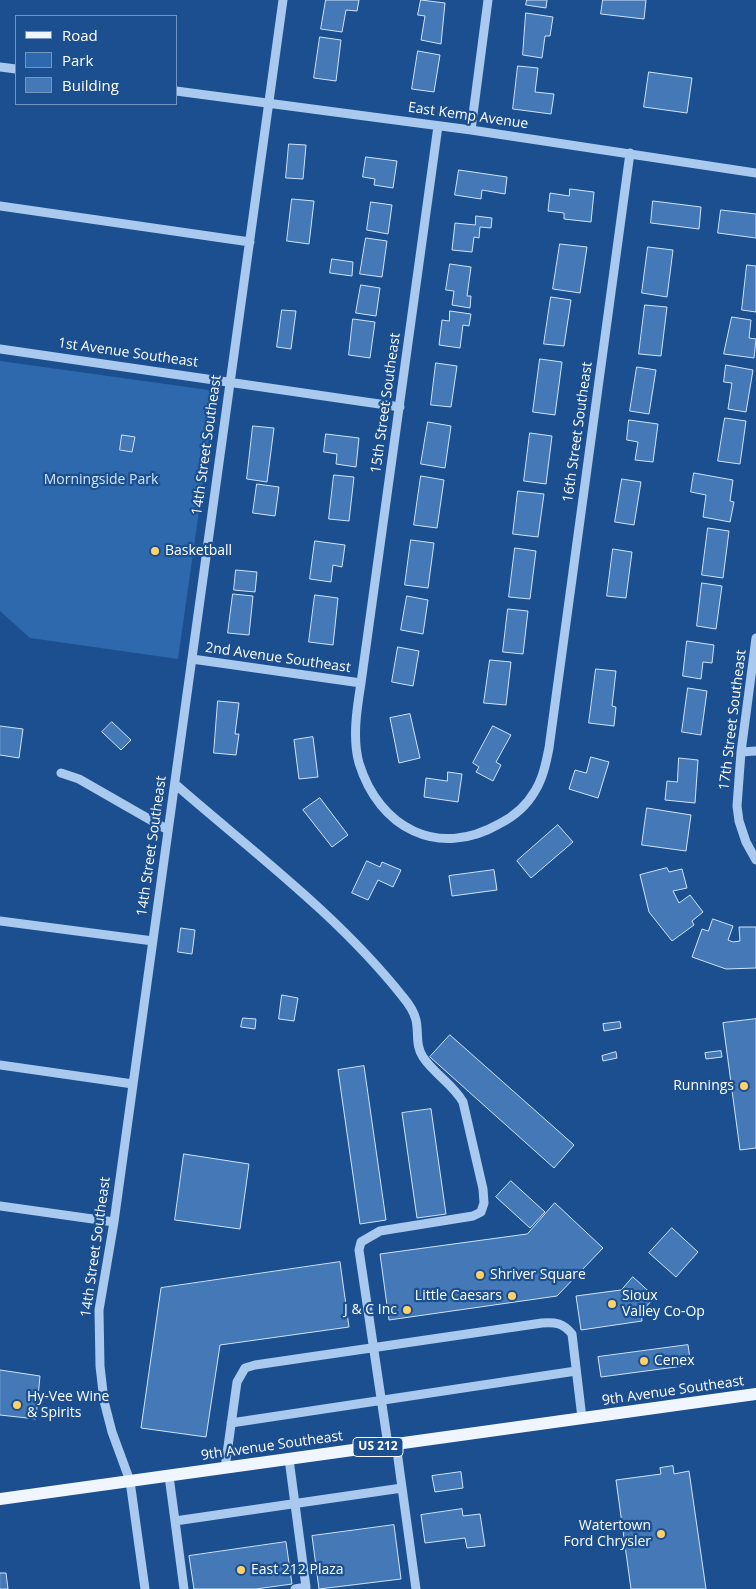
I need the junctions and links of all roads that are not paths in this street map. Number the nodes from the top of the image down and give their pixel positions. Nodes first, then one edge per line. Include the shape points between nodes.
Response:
1 (283, 0) edge
2 (488, 0) edge
3 (0, 67) edge
4 (15, 69) edge
5 (178, 91) edge
6 (268, 104) junction
7 (438, 126) junction
8 (471, 130) junction
9 (630, 153) junction
10 (756, 173) edge
11 (0, 206) edge
12 (250, 242) junction
13 (0, 349) edge
14 (230, 382) junction
15 (400, 407) junction
16 (756, 638) edge
17 (192, 659) junction
18 (361, 683) junction
19 (756, 751) edge
20 (741, 752) junction
21 (61, 773) dead end
22 (175, 784) junction
23 (168, 830) junction
24 (427, 836) joint
25 (756, 860) edge
26 (0, 921) edge
27 (153, 942) junction
28 (0, 1065) edge
29 (133, 1084) junction
30 (0, 1206) edge
31 (114, 1222) junction
32 (373, 1348) junction
33 (576, 1371) junction
34 (756, 1394) edge
35 (381, 1399) junction
36 (582, 1418) junction
37 (232, 1423) junction
38 (392, 1445) junction
39 (288, 1459) junction
40 (225, 1468) junction
41 (169, 1476) junction
42 (130, 1481) junction
43 (402, 1488) junction
44 (0, 1499) edge
45 (295, 1504) junction
46 (175, 1521) junction
47 (145, 1589) edge
48 (184, 1589) edge
49 (295, 1589) edge
50 (416, 1589) edge

1 - 6 street, 14th Street Southeast
2 - 8 street
3 - 4 street
5 - 6 street, East Kemp Avenue
6 - 7 street, East Kemp Avenue
6 - 12 street, 14th Street Southeast
7 - 8 street, East Kemp Avenue
7 - 15 street, 15th Street Southeast
8 - 9 street, East Kemp Avenue
9 - 10 street, East Kemp Avenue
9 - 24 street, 16th Street Southeast via 544,772 535,792 508,820 472,837 450,840
11 - 12 street
12 - 14 street, 14th Street Southeast
13 - 14 street, 1st Avenue Southeast
14 - 15 street, 1st Avenue Southeast
14 - 17 street, 14th Street Southeast
15 - 18 street, 15th Street Southeast
16 - 20 street, 17th Street Southeast
17 - 18 street, 2nd Avenue Southeast
17 - 22 street, 14th Street Southeast
18 - 24 street, 15th Street Southeast via 356,742 358,761 365,779 373,797 387,813 404,826
19 - 20 street
20 - 25 street, 17th Street Southeast via 739,821
21 - 23 street via 79,779
22 - 23 street, 14th Street Southeast
22 - 32 street via 339,926 365,954 413,1011 417,1044 423,1057 463,1102 483,1189 481,1212 380,1231 361,1242 360,1260
23 - 27 street, 14th Street Southeast
26 - 27 street
27 - 29 street, 14th Street Southeast
28 - 29 street
29 - 31 street, 14th Street Southeast
30 - 31 street
31 - 42 street, 14th Street Southeast via 99,1310 100,1366 112,1432
32 - 33 street via 554,1322 564,1325 572,1334
32 - 35 street
32 - 37 street via 246,1368 237,1382
33 - 35 street
33 - 36 street
34 - 36 main road, 9th Avenue Southeast / US 212
35 - 37 street
35 - 38 street
36 - 38 main road, 9th Avenue Southeast / US 212
37 - 40 street
38 - 39 main road, 9th Avenue Southeast / US 212
38 - 43 street
39 - 40 main road, 9th Avenue Southeast / US 212
39 - 45 street
40 - 41 main road, 9th Avenue Southeast / US 212
41 - 42 main road, 9th Avenue Southeast / US 212
41 - 46 street
42 - 44 main road, 9th Avenue Southeast / US 212
42 - 47 street, 14th Street Southeast
43 - 45 street
43 - 50 street
45 - 46 street
45 - 49 street via 306,1588
46 - 48 street

